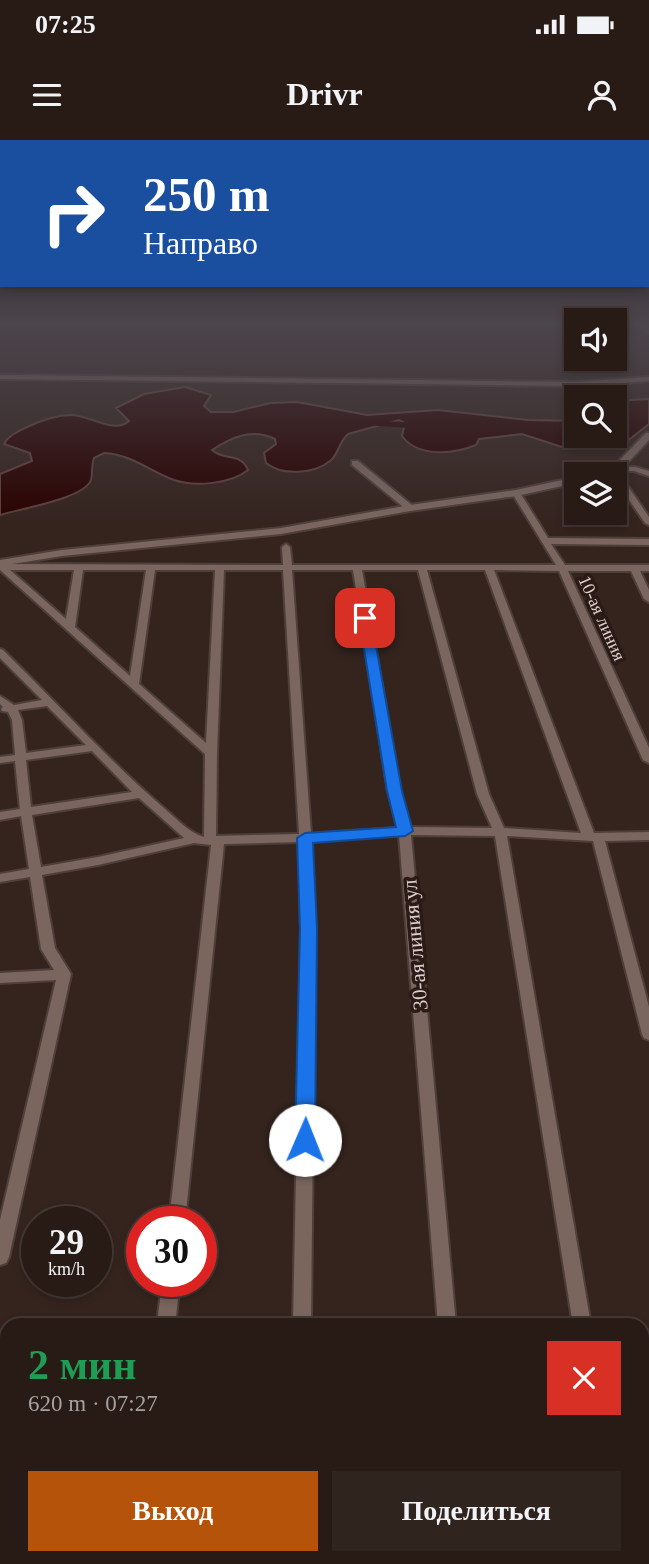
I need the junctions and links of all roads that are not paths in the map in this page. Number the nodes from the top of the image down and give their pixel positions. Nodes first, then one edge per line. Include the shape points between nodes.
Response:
1 (649, 435) edge
2 (623, 462) edge
3 (355, 463) dead end
4 (627, 469) edge
5 (649, 474) edge
6 (564, 483) edge
7 (627, 491) edge
8 (516, 493) junction
9 (410, 508) junction
10 (649, 523) edge
11 (545, 541) junction
12 (649, 542) edge
13 (286, 547) dead end
14 (0, 565) edge
15 (79, 567) junction
16 (151, 567) junction
17 (220, 568) junction
18 (287, 568) junction
19 (357, 568) junction
20 (489, 568) junction
21 (562, 568) junction
22 (634, 568) junction
23 (649, 568) edge
24 (422, 569) junction
25 (649, 599) edge
26 (70, 627) junction
27 (0, 652) edge
28 (134, 684) junction
29 (0, 699) edge
30 (50, 702) junction
31 (6, 709) edge
32 (94, 747) junction
33 (211, 753) junction
34 (19, 757) junction
35 (0, 760) edge
36 (649, 760) edge
37 (141, 794) junction
38 (26, 813) junction
39 (0, 816) edge
40 (405, 831) junction
41 (500, 832) junction
42 (594, 836) junction
43 (649, 836) edge
44 (305, 838) junction
45 (195, 839) junction
46 (214, 839) junction
47 (38, 872) junction
48 (0, 878) edge
49 (64, 974) junction
50 (0, 978) edge
51 (649, 1034) edge
52 (179, 1206) edge
53 (0, 1257) edge
54 (169, 1297) edge
55 (167, 1318) edge
56 (302, 1318) edge
57 (446, 1318) edge
58 (581, 1318) edge

1 - 2 street
3 - 9 street
4 - 5 street
6 - 8 street
7 - 10 street
8 - 9 street
8 - 11 street, 10-ая линия
9 - 14 street via 281,531 62,553
11 - 12 street
11 - 21 street, 10-ая линия
13 - 18 street
14 - 15 street
14 - 26 street
15 - 16 street
15 - 26 street
16 - 17 street
16 - 28 street
17 - 18 street
17 - 33 street
18 - 19 street
18 - 44 street
19 - 24 street
19 - 40 street, 30-ая линия ул via 394,791
20 - 21 street
20 - 24 street
20 - 42 street
21 - 22 street
21 - 36 street, 10-ая линия
22 - 23 street
22 - 25 street
24 - 41 street via 483,794
26 - 28 street
27 - 30 street
28 - 33 street
29 - 31 street
30 - 31 street
30 - 32 street
31 - 34 street via 17,720
32 - 34 street
32 - 37 street
33 - 46 street
34 - 35 street
34 - 38 street
37 - 38 street
37 - 45 street
38 - 39 street
38 - 47 street
40 - 41 street
40 - 44 street
40 - 57 street, 30-ая линия ул
41 - 42 street
41 - 58 street
42 - 43 street
42 - 51 street
44 - 46 street
44 - 56 street via 308,929
45 - 46 street
45 - 47 street
46 - 52 street
47 - 48 street
47 - 49 street via 48,949
49 - 50 street
49 - 53 street
54 - 55 street

